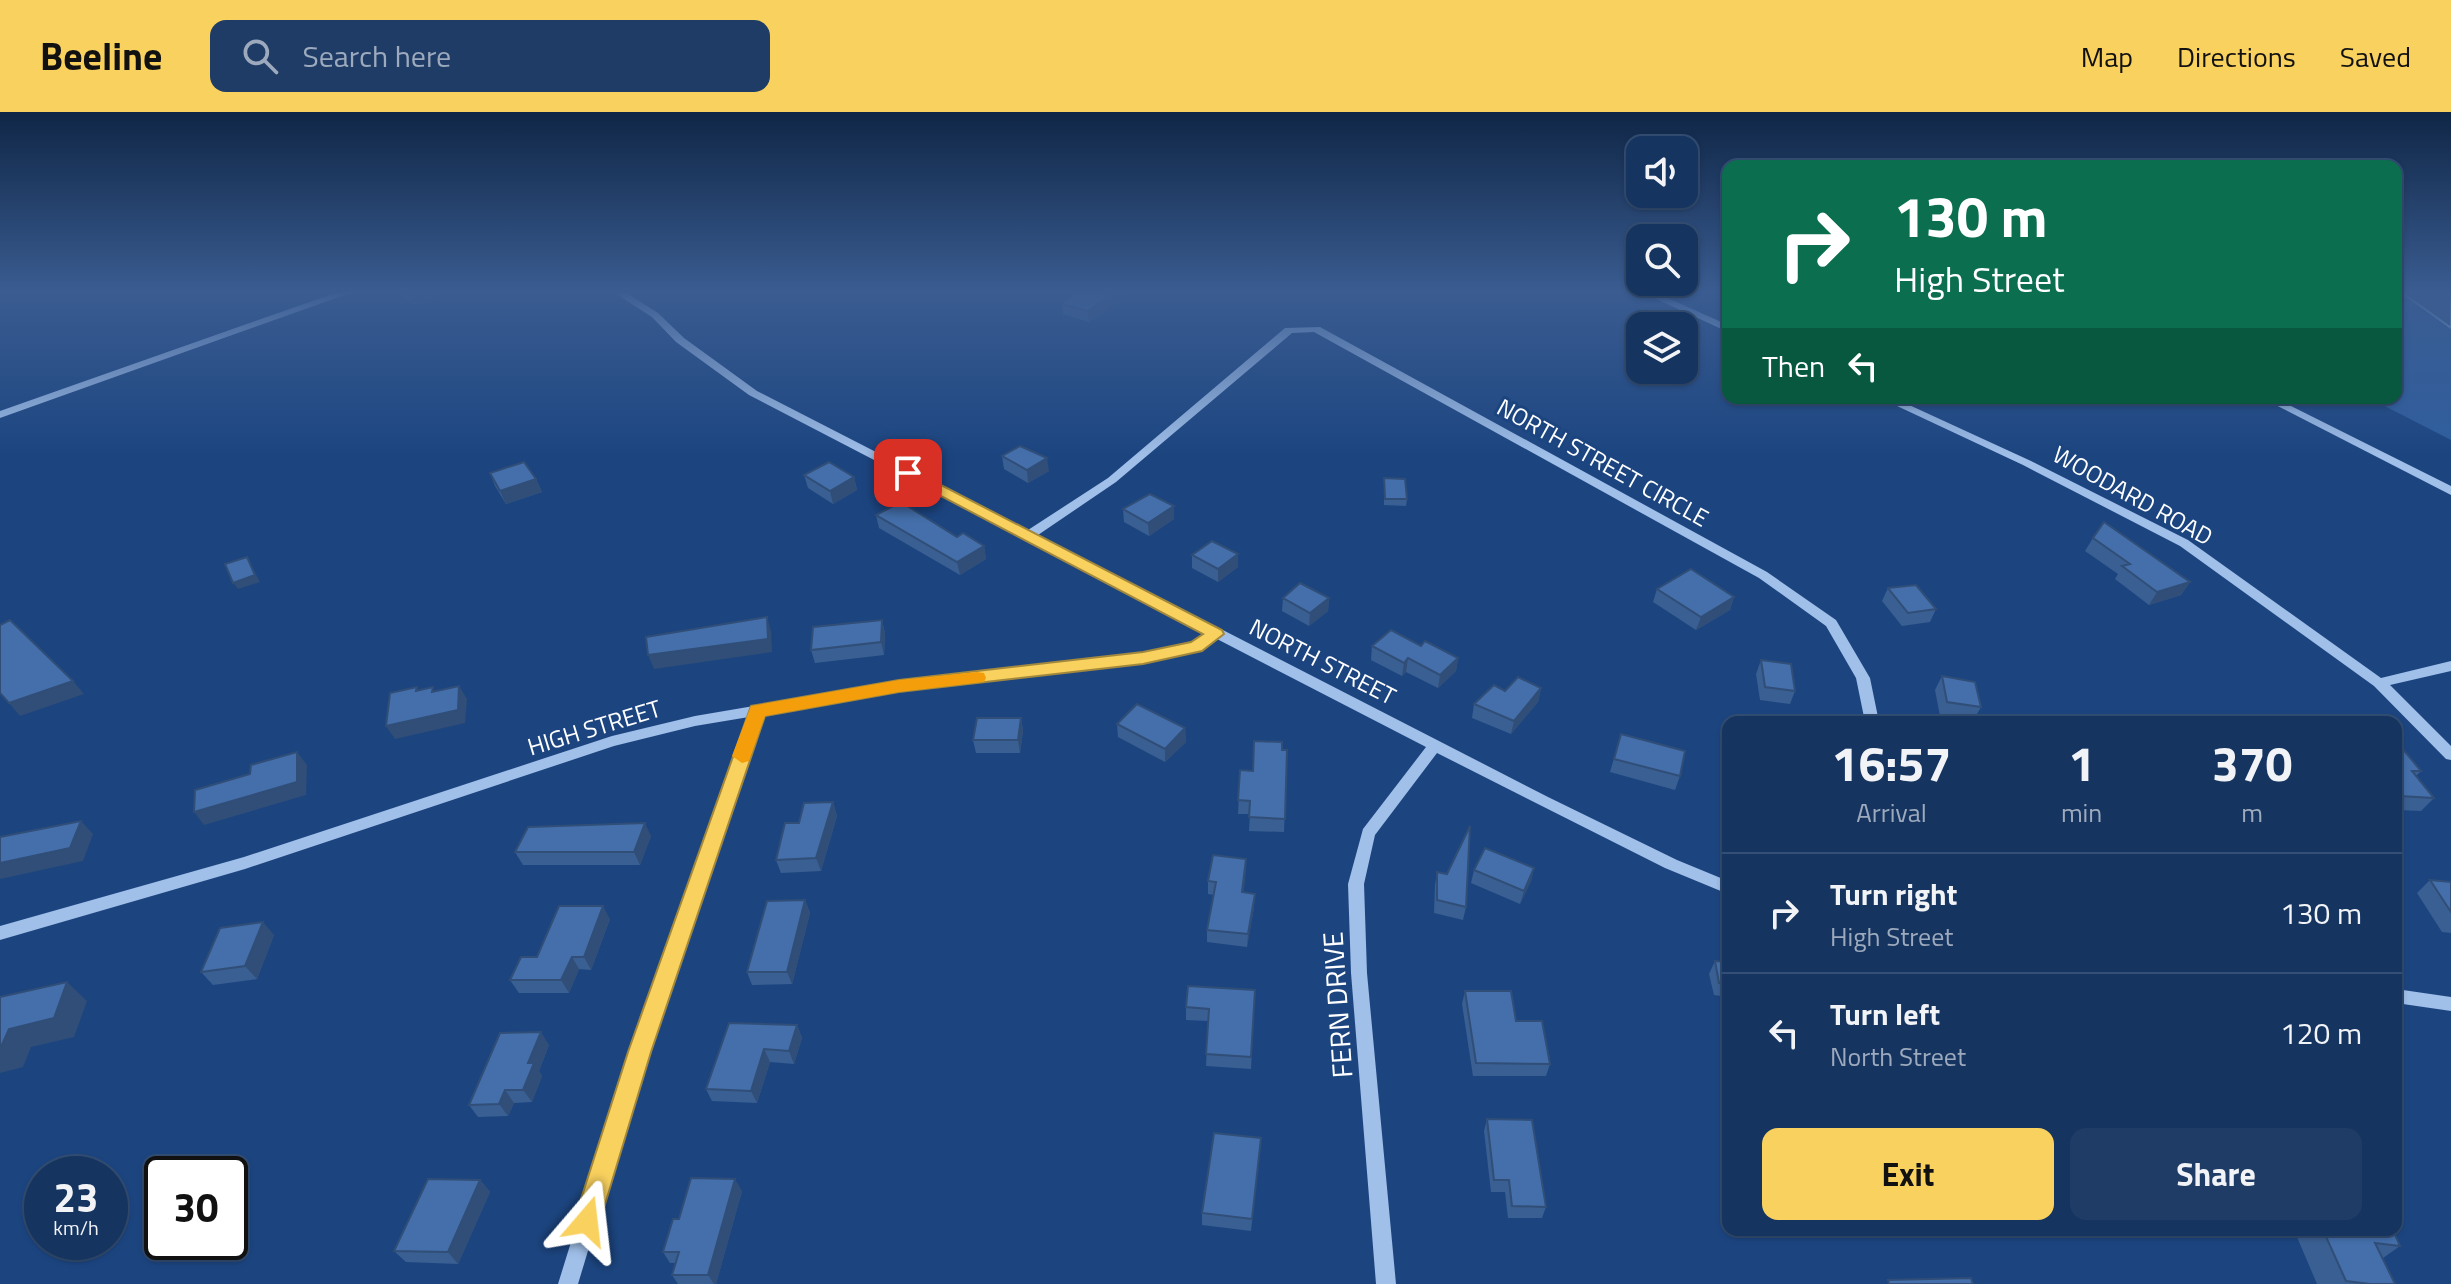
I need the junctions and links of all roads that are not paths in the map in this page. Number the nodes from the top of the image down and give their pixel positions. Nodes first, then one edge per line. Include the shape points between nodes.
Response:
1 (194, 347) edge
2 (689, 347) edge
3 (1269, 347) edge
4 (1348, 347) edge
5 (1898, 404) edge
6 (2279, 404) edge
7 (0, 415) edge
8 (2451, 491) edge
9 (1029, 535) junction
10 (1215, 634) junction
11 (2451, 666) edge
12 (2379, 683) junction
13 (758, 710) junction
14 (1871, 716) edge
15 (1435, 745) junction
16 (2451, 755) edge
17 (1722, 885) edge
18 (0, 933) edge
19 (2402, 997) edge
20 (2451, 1004) edge
21 (568, 1284) edge
22 (1386, 1284) edge

1 - 7 street
2 - 9 street, NORTH STREET via 753,393
3 - 9 street, NORTH STREET CIRCLE via 1112,480
4 - 14 street, NORTH STREET CIRCLE via 1763,575 1831,623 1863,678
5 - 12 street, WOODARD ROAD via 2184,543
6 - 8 street
9 - 10 street, NORTH STREET
10 - 13 street, HIGH STREET via 1196,647 1143,658 899,686
10 - 15 street, NORTH STREET
11 - 12 street
12 - 16 street, WOODARD ROAD
13 - 18 street, HIGH STREET via 612,741 273,854
13 - 21 street via 639,1052
15 - 17 street, NORTH STREET
15 - 22 street, FERN DRIVE via 1368,833 1356,884
19 - 20 street

